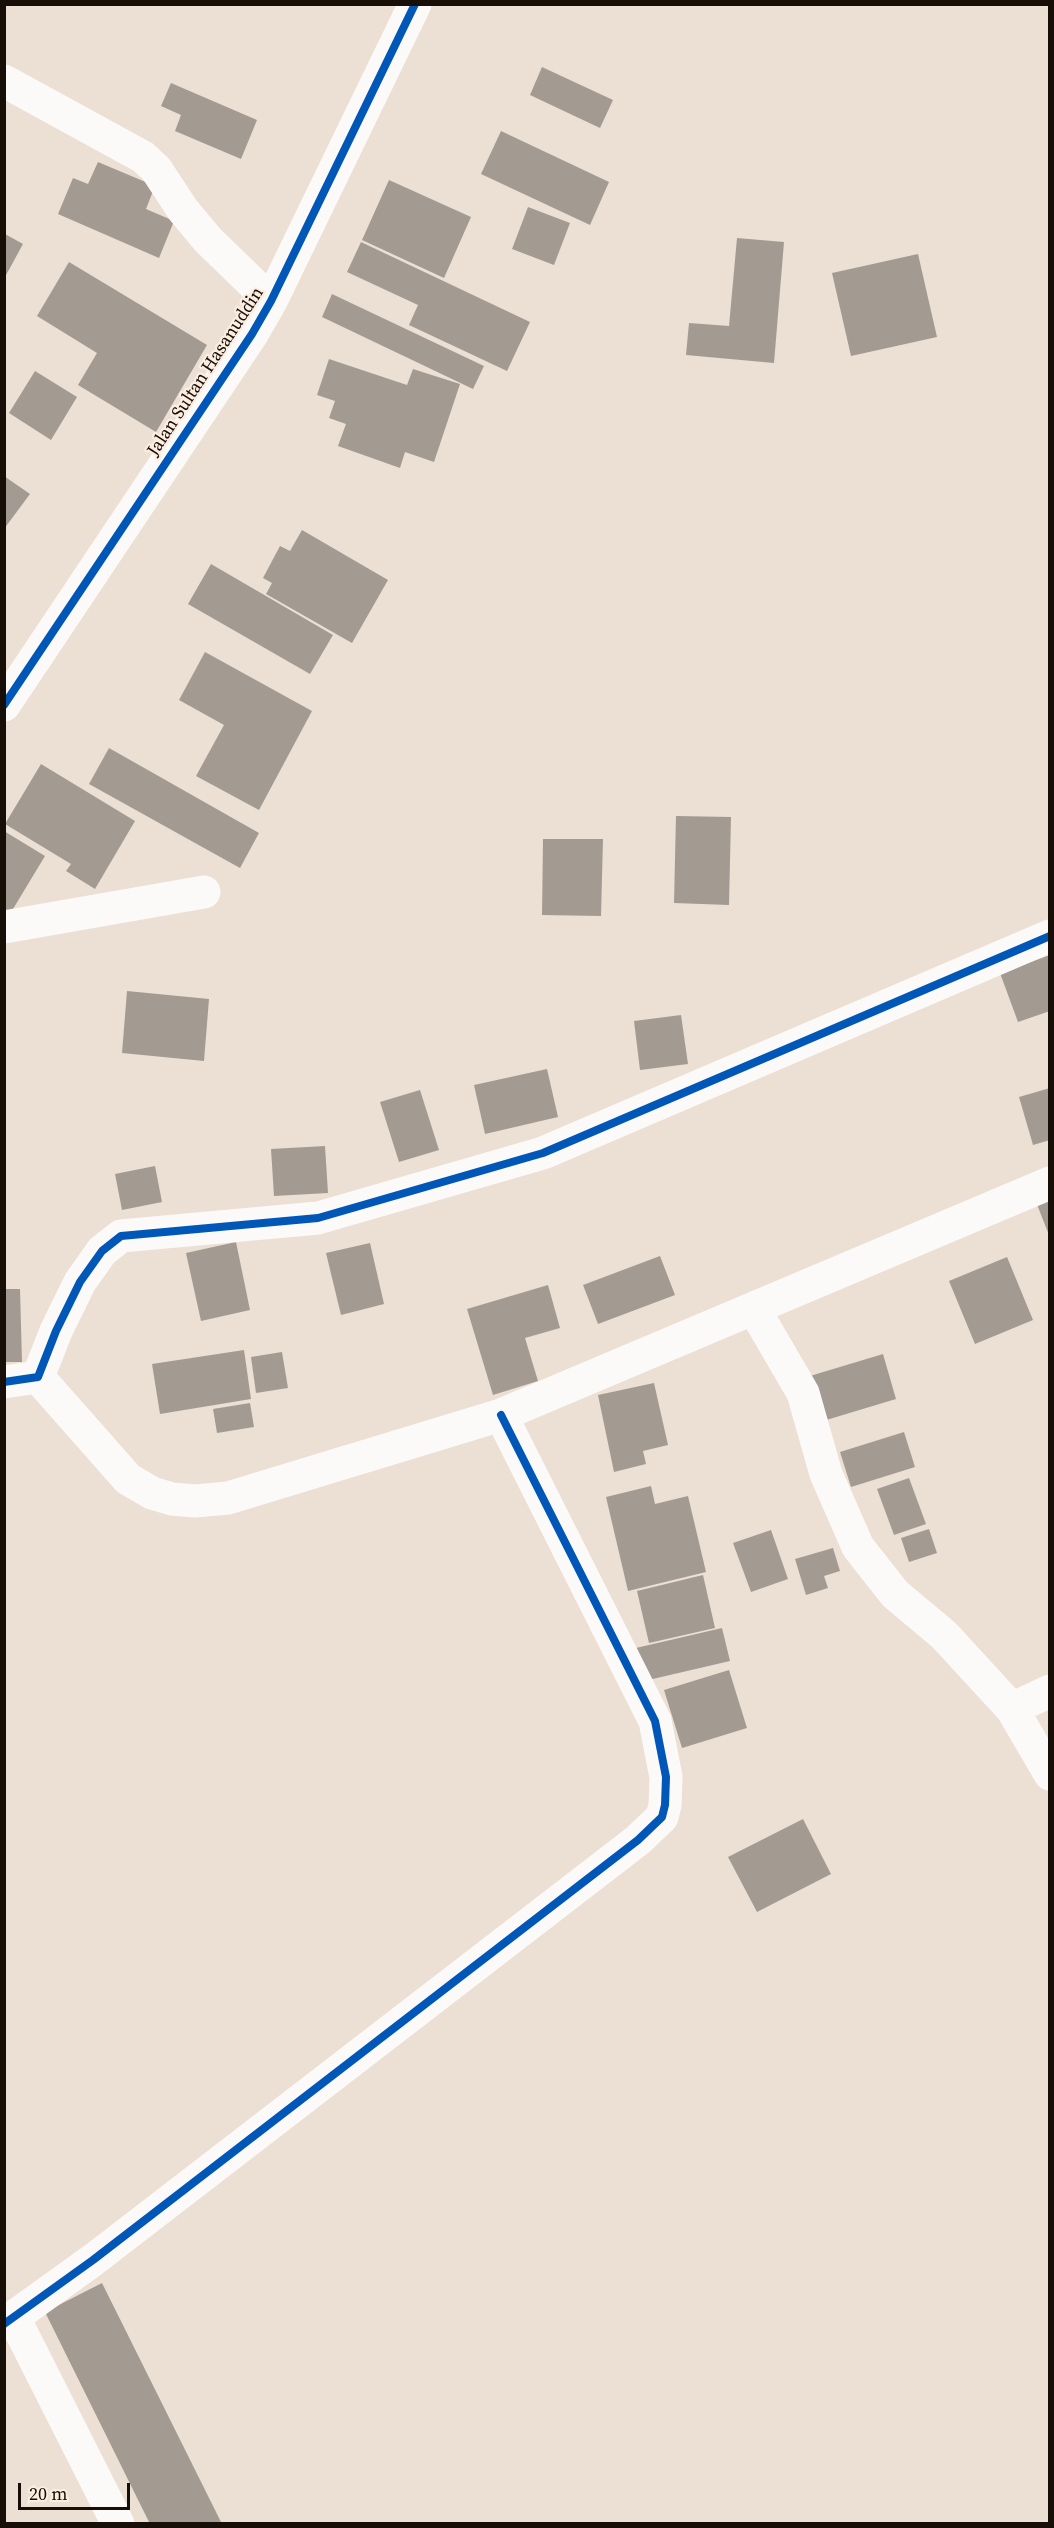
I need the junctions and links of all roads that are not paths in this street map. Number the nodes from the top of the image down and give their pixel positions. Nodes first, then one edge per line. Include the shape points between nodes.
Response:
1 (416, 4) edge
2 (4, 81) edge
3 (271, 301) junction
4 (4, 705) edge
5 (204, 892) dead end
6 (4, 927) edge
7 (1050, 936) edge
8 (1050, 1183) edge
9 (754, 1309) junction
10 (38, 1377) junction
11 (4, 1382) edge
12 (501, 1415) junction
13 (1050, 1692) edge
14 (1012, 1709) junction
15 (1050, 1774) edge
16 (9, 2321) edge
17 (118, 2523) edge

1 - 3 street, Jalan Sultan Hasanuddin
2 - 3 street via 143,157 208,240
3 - 4 street, Jalan Sultan Hasanuddin
5 - 6 street
7 - 10 street via 543,1153 318,1218 121,1236 102,1251 80,1282
8 - 9 street
9 - 12 street
9 - 14 street via 803,1393 826,1473 858,1547 895,1594 944,1635
10 - 11 street
10 - 12 street via 128,1479 152,1493 195,1501 228,1498
12 - 16 street via 655,1721 666,1776 662,1817 638,1840
13 - 14 street
14 - 15 street
16 - 17 street

